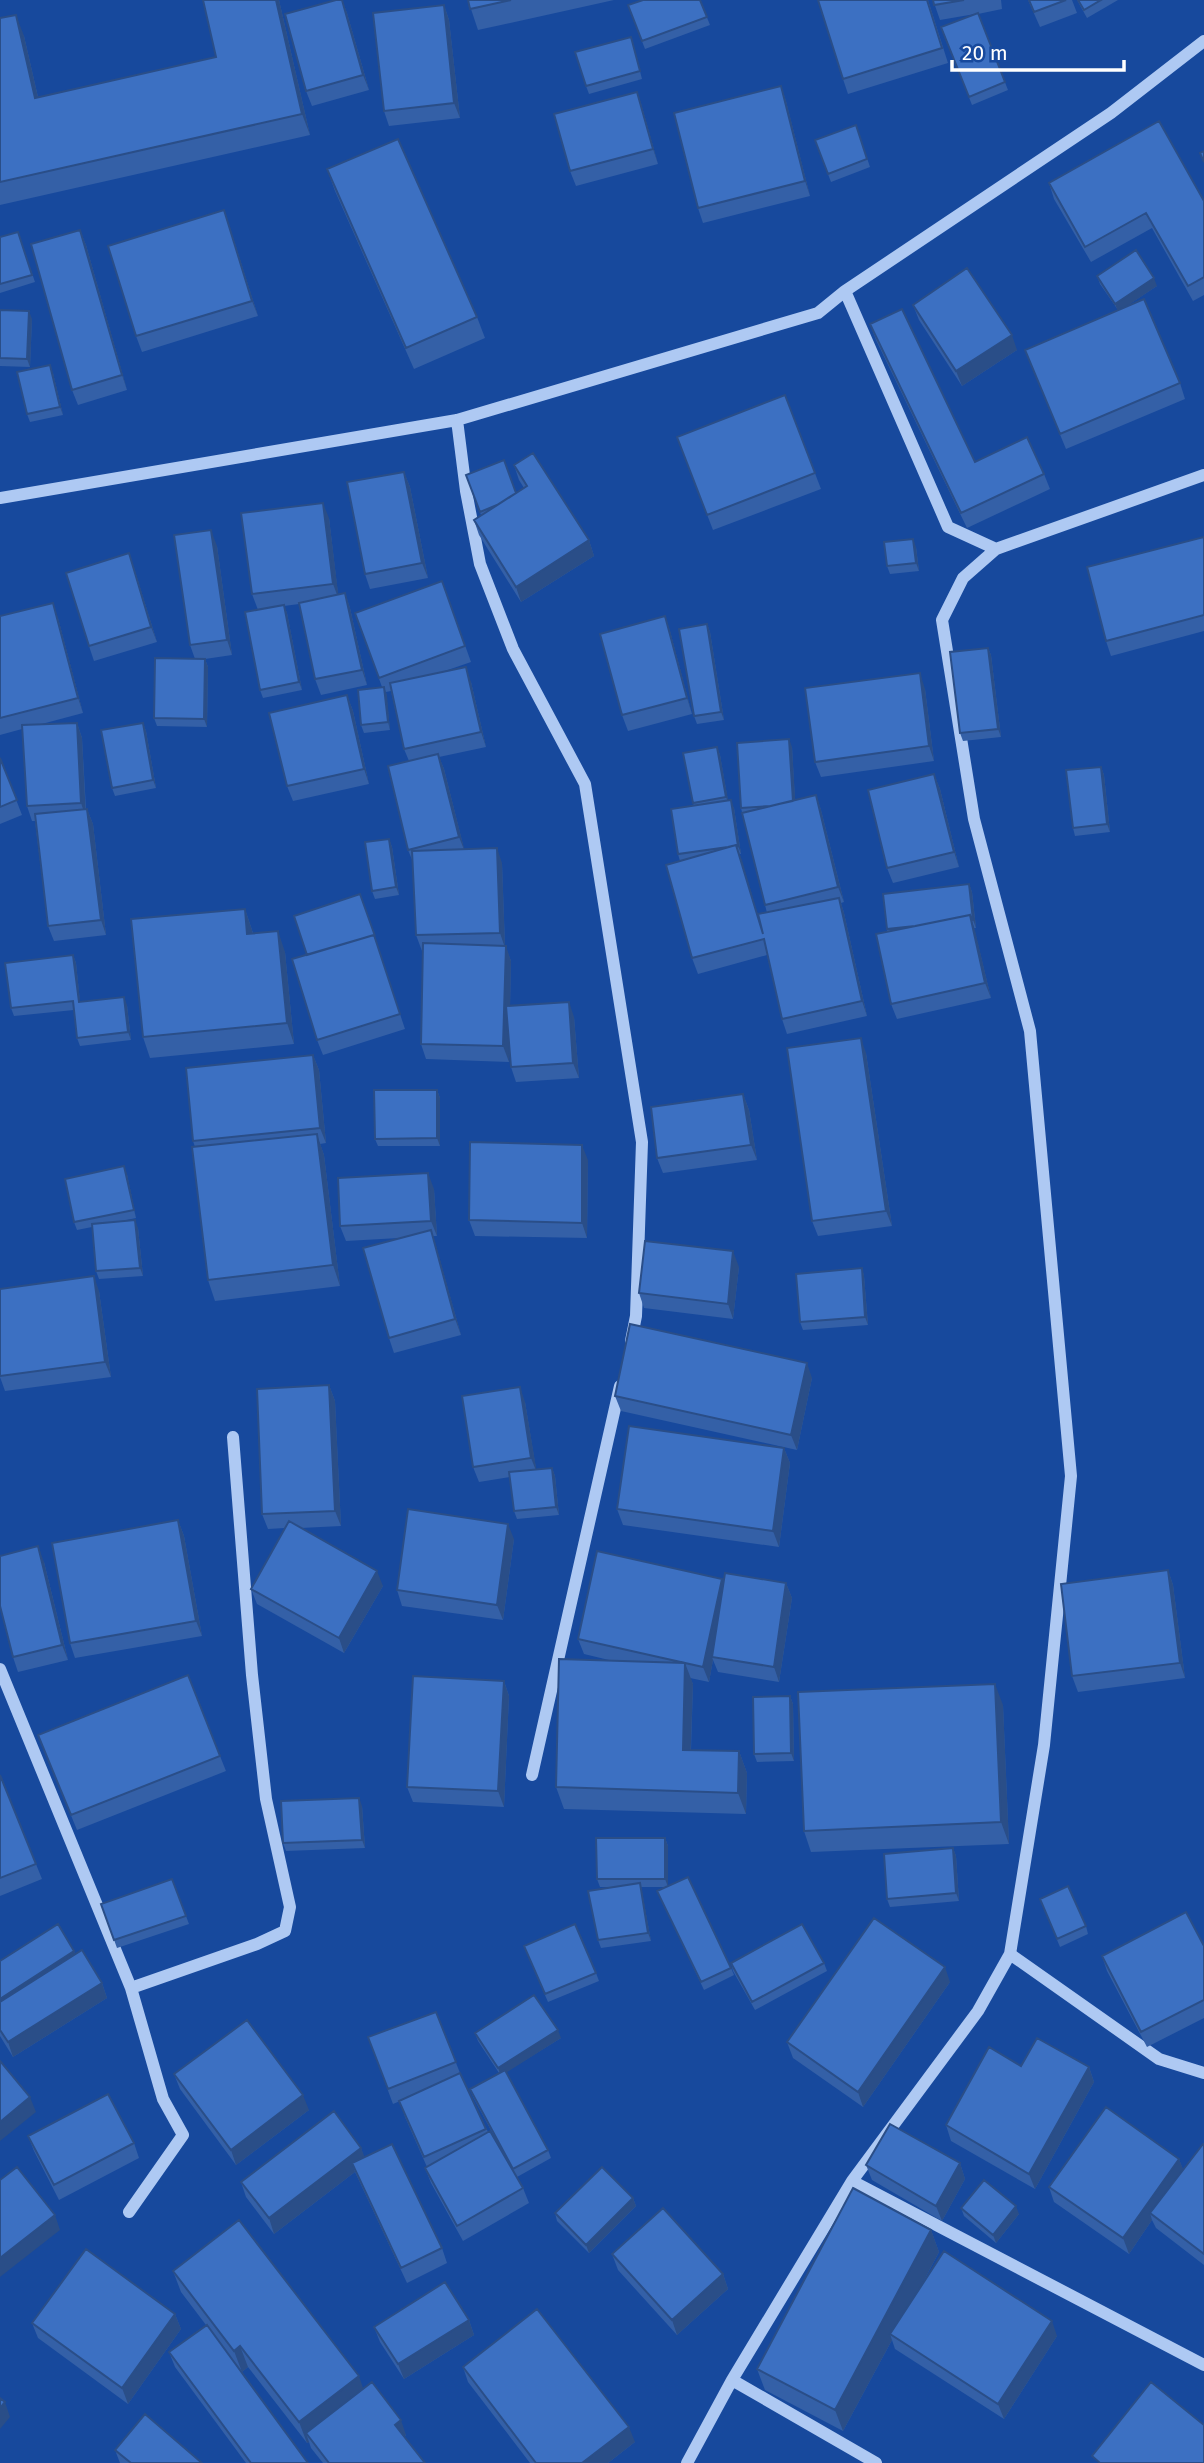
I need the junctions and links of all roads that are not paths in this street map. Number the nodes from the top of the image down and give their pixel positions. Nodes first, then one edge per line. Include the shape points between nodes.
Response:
1 (1204, 41) edge
2 (845, 291) junction
3 (457, 420) junction
4 (1204, 475) edge
5 (0, 498) edge
6 (996, 549) junction
7 (627, 1357) edge
8 (624, 1370) edge
9 (233, 1437) dead end
10 (0, 1669) edge
11 (532, 1776) dead end
12 (1010, 1954) junction
13 (131, 1989) junction
14 (1204, 2073) edge
15 (852, 2181) junction
16 (130, 2212) dead end
17 (1204, 2365) edge
18 (732, 2380) junction
19 (687, 2463) edge
20 (876, 2463) edge

1 - 2 street via 1111,113
2 - 3 street via 818,313
2 - 6 street via 948,527
3 - 5 street
3 - 7 street via 480,564 513,649 585,784 642,1142 636,1316
4 - 6 street
6 - 12 street via 963,578 942,620 974,819 1030,1031 1071,1476 1044,1745
8 - 11 street
9 - 13 street via 266,1799 290,1906 285,1931
10 - 13 street
12 - 14 street via 1159,2059
12 - 15 street via 978,2011
13 - 16 street via 163,2099 183,2135
15 - 17 street
15 - 18 street
18 - 19 street
18 - 20 street

